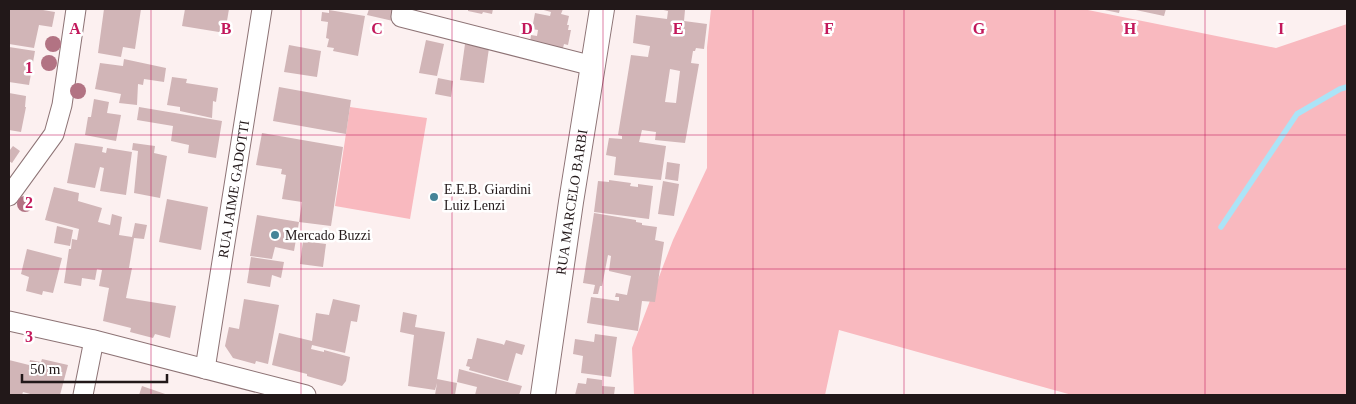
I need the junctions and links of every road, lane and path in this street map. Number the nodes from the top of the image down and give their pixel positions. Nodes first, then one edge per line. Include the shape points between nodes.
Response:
1 (76, 9) edge
2 (262, 9) edge
3 (402, 9) edge
4 (602, 9) edge
5 (593, 66) junction
6 (9, 196) edge
7 (9, 321) edge
8 (94, 340) junction
9 (205, 369) junction
10 (83, 395) edge
11 (306, 395) edge
12 (543, 395) edge

1 - 6 street via 62,106 54,134
2 - 9 street, RUA JAIME GADOTTI
3 - 5 street via 401,17
4 - 5 street, RUA MARCELO BARBI
5 - 12 street, RUA MARCELO BARBI
7 - 8 street
8 - 9 street
8 - 10 street
9 - 11 street

